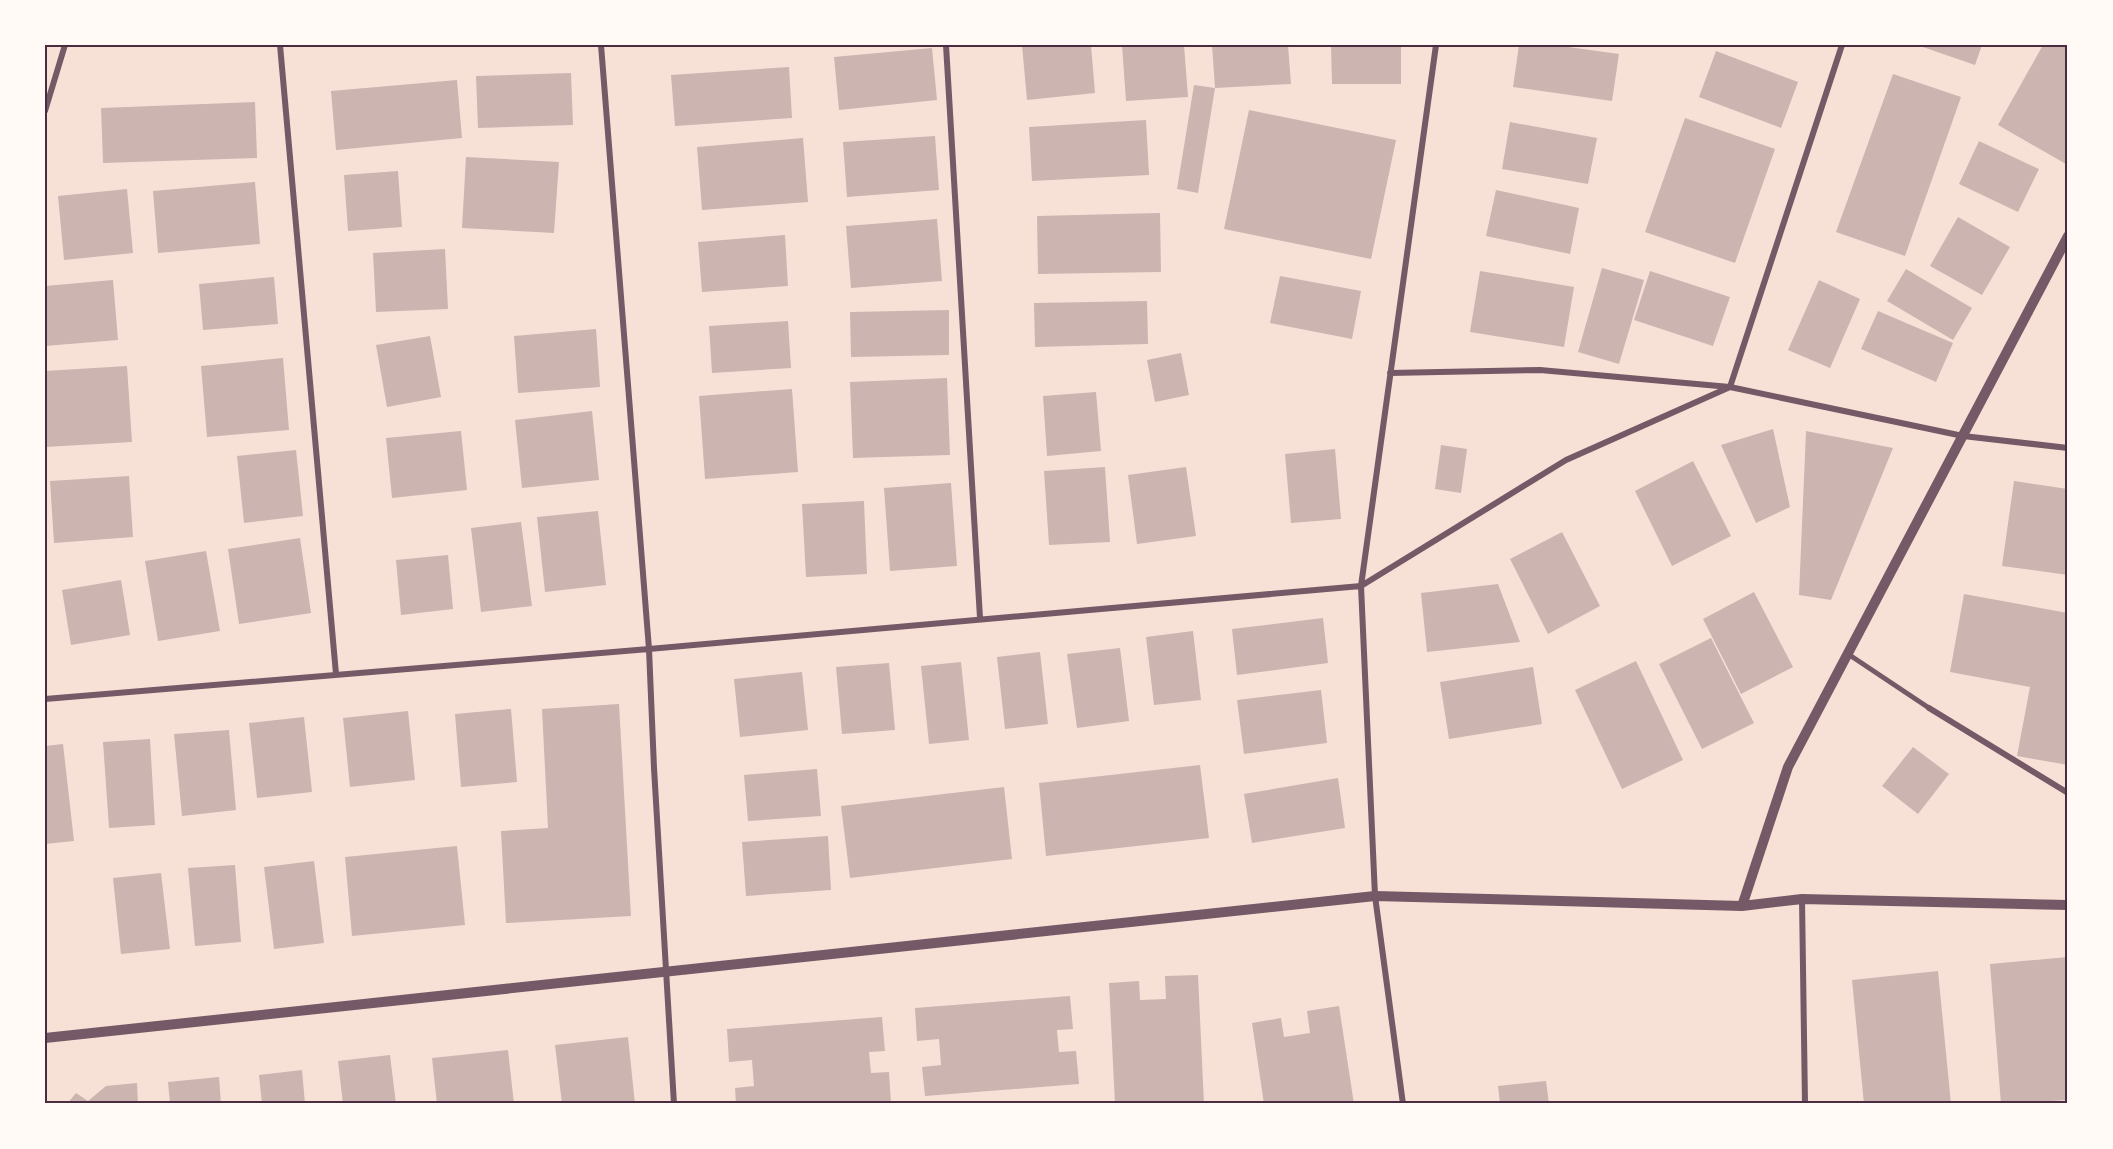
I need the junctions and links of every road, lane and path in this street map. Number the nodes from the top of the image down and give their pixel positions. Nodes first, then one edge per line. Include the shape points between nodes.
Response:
1 (65, 45) edge
2 (280, 45) edge
3 (601, 45) edge
4 (946, 45) edge
5 (1436, 45) edge
6 (1842, 45) edge
7 (45, 111) edge
8 (2068, 236) edge
9 (1390, 373) junction
10 (1730, 387) junction
11 (1963, 436) junction
12 (2068, 448) edge
13 (1361, 586) junction
14 (980, 618) junction
15 (649, 649) junction
16 (1848, 654) junction
17 (336, 674) junction
18 (45, 699) edge
19 (1929, 708) joint
20 (2068, 793) edge
21 (1375, 896) junction
22 (1802, 899) junction
23 (2068, 905) edge
24 (1742, 906) junction
25 (666, 971) junction
26 (45, 1038) edge
27 (674, 1104) edge
28 (1403, 1104) edge
29 (1805, 1104) edge

1 - 7 street
2 - 17 street
3 - 15 street
4 - 14 street
5 - 9 street
6 - 10 street
8 - 11 street
9 - 10 street via 1539,369
9 - 13 street
10 - 11 street
10 - 13 street via 1566,460
11 - 12 street
11 - 16 street
13 - 14 street
13 - 21 street
14 - 15 street
15 - 17 street
15 - 25 street
16 - 19 street
16 - 24 street via 1788,767
17 - 18 street
19 - 20 street
21 - 24 street
21 - 25 street
21 - 28 street
22 - 23 street
22 - 24 street
22 - 29 street
25 - 26 street
25 - 27 street

